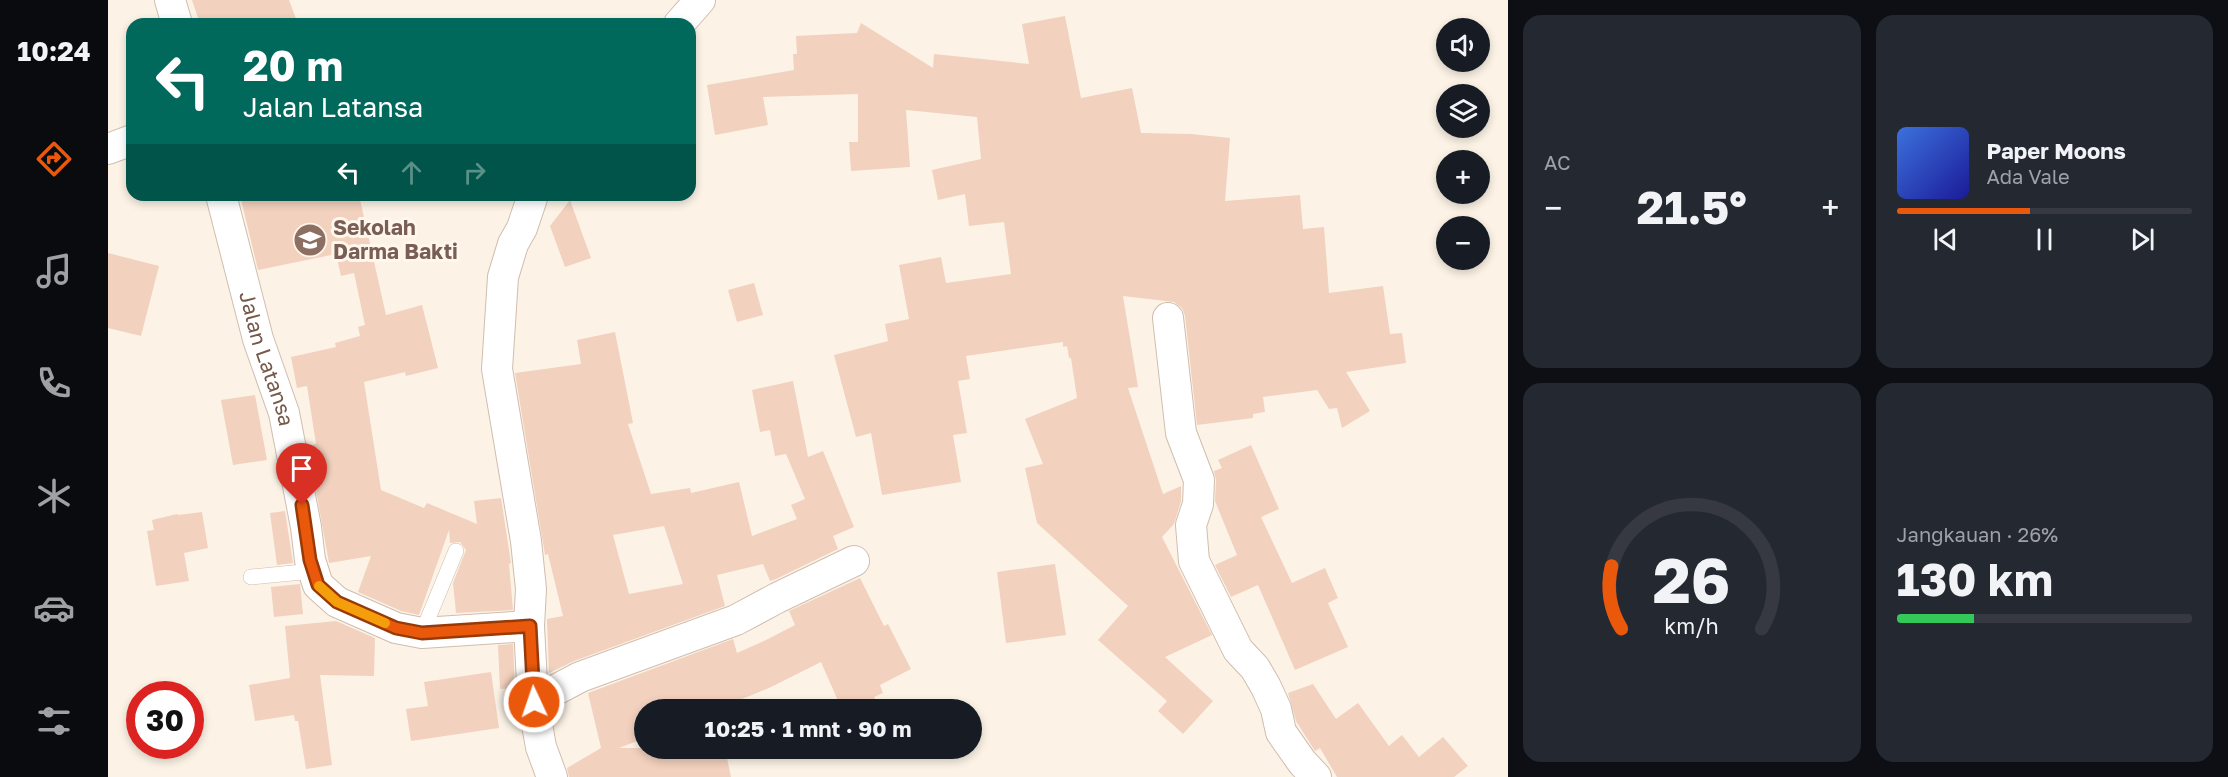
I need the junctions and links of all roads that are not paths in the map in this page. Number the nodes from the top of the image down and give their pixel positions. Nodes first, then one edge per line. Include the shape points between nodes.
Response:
1 (170, 0) edge
2 (700, 0) edge
3 (175, 18) edge
4 (684, 18) edge
5 (126, 142) edge
6 (108, 149) edge
7 (223, 201) edge
8 (531, 201) edge
9 (1168, 318) dead end
10 (456, 551) dead end
11 (854, 561) dead end
12 (313, 571) junction
13 (251, 577) dead end
14 (530, 626) junction
15 (422, 633) junction
16 (534, 702) junction
17 (552, 777) edge
18 (1316, 777) edge

1 - 3 street
2 - 4 street
5 - 6 street
7 - 12 street, Jalan Latansa via 258,339 284,413
8 - 14 street via 503,277 497,369 526,541
9 - 18 street via 1181,433 1199,480 1198,504 1191,525 1194,561 1238,650 1266,687 1281,732
10 - 15 lane
11 - 16 street via 736,620 580,677
12 - 13 lane
12 - 15 street, Jalan Latansa via 318,585 337,602 396,628
14 - 15 street, Jalan Latansa
14 - 16 street
16 - 17 street via 541,747

